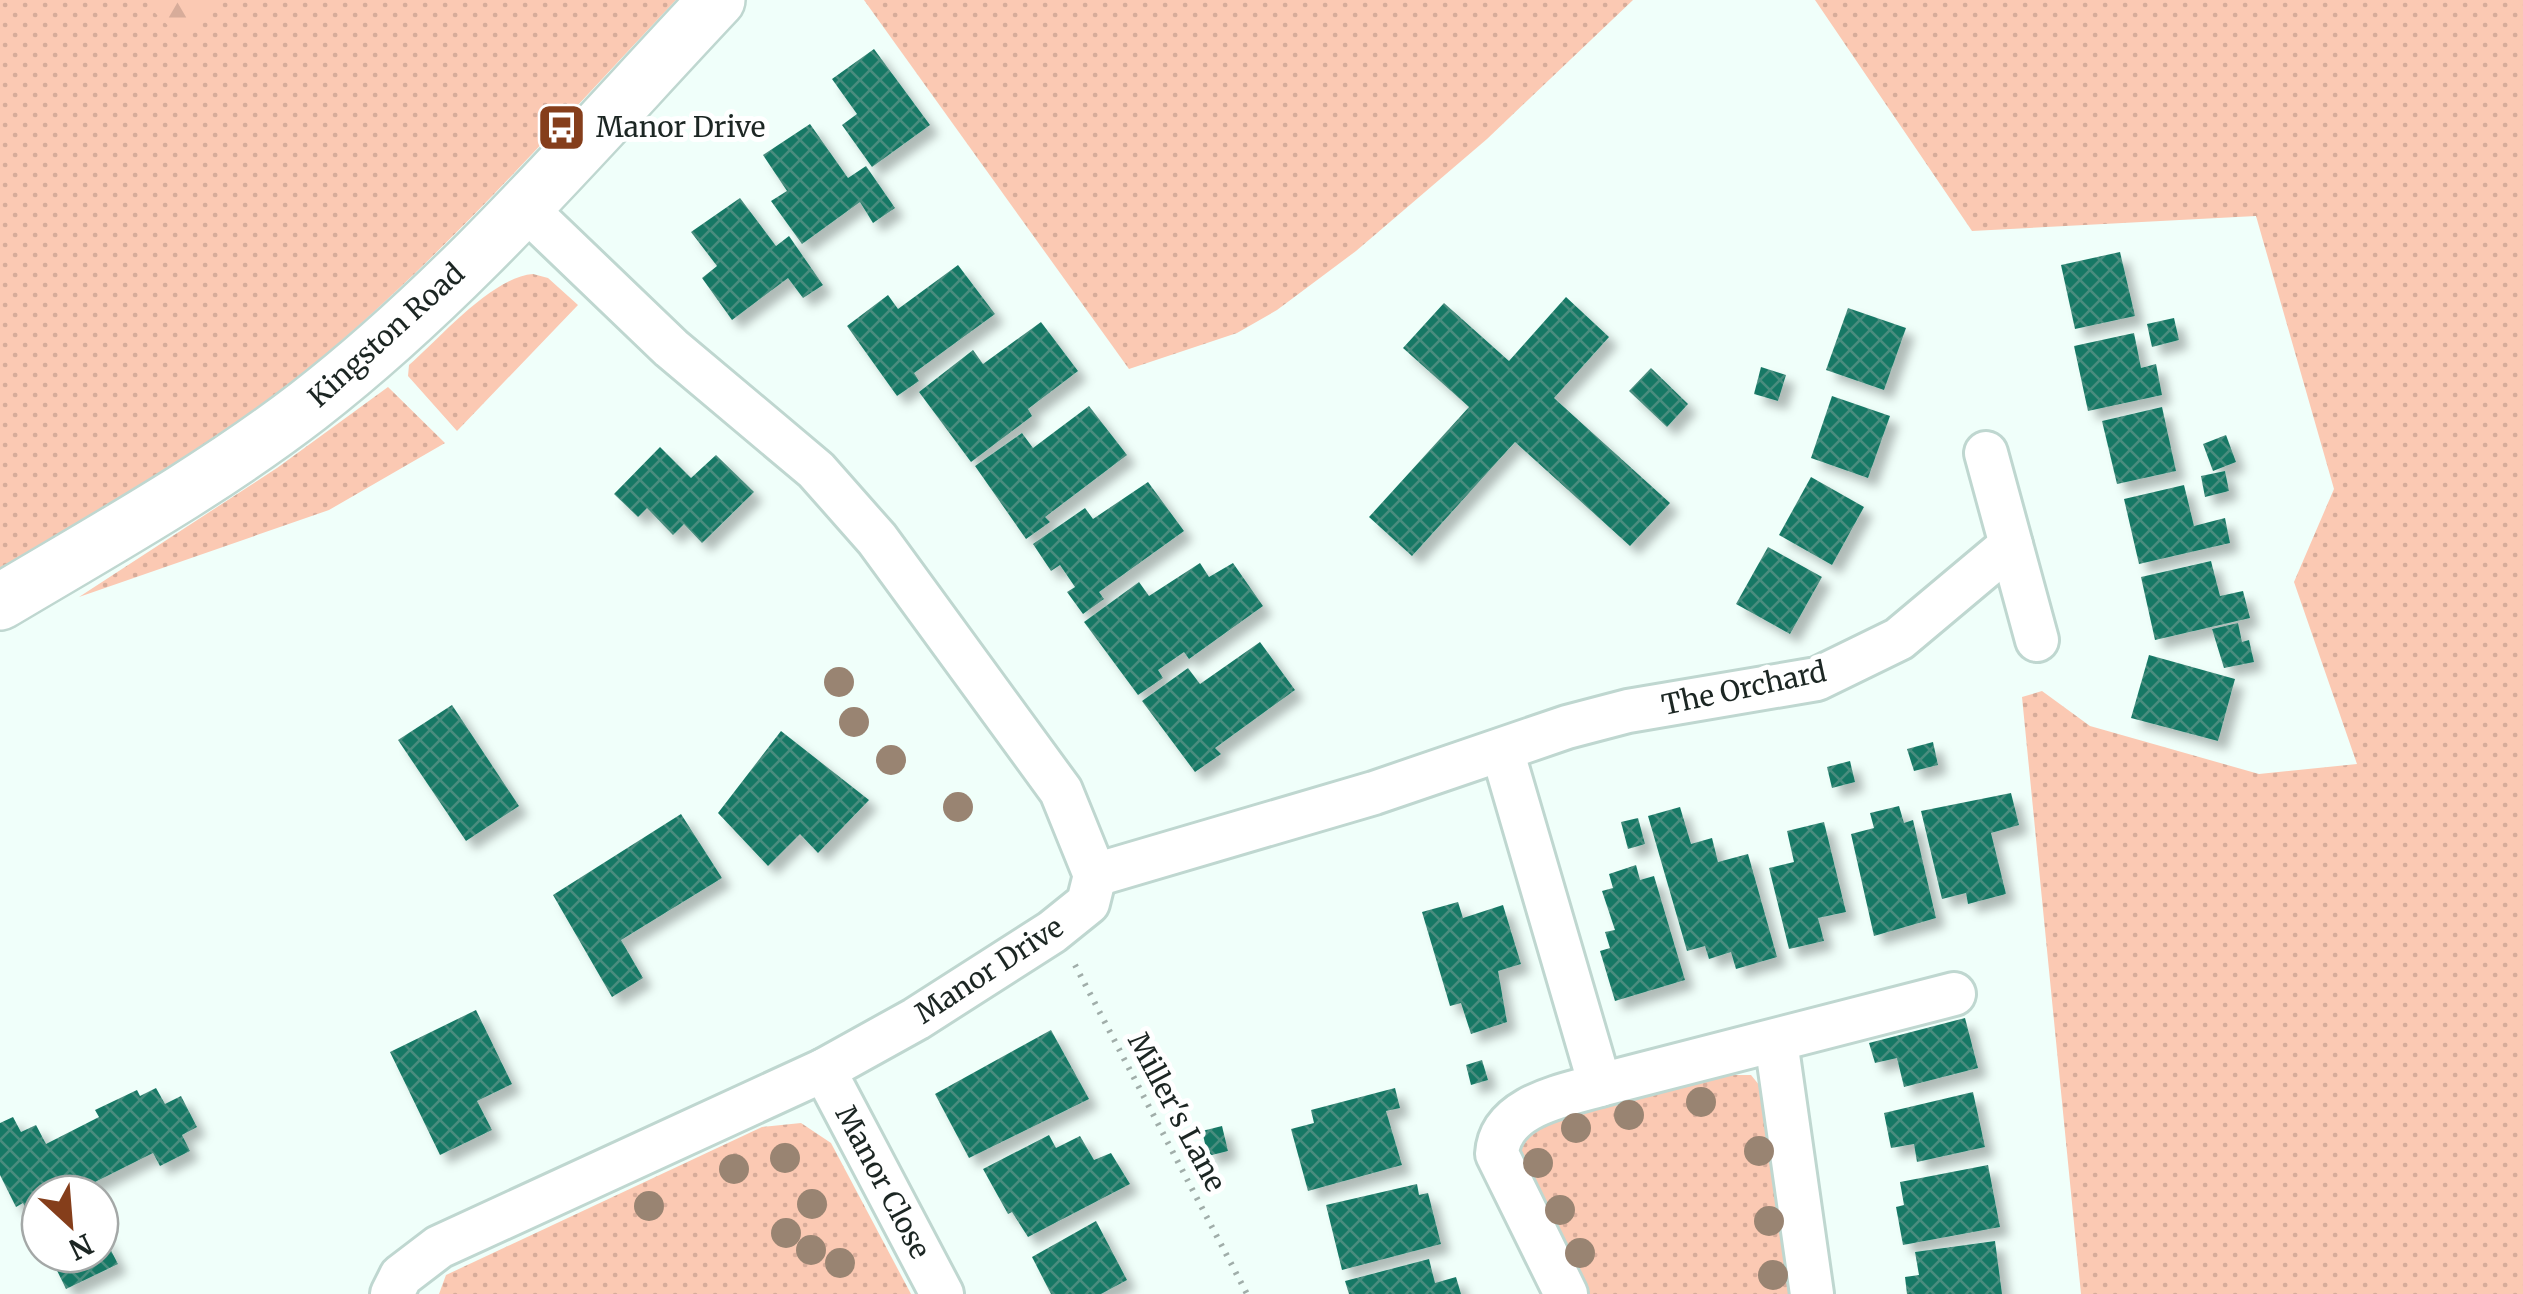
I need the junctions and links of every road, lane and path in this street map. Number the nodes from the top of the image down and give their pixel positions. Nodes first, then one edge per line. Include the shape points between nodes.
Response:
1 (718, 0) edge
2 (523, 206) junction
3 (1986, 452) dead end
4 (2011, 545) junction
5 (0, 602) edge
6 (2037, 640) dead end
7 (1502, 750) junction
8 (1095, 874) junction
9 (1067, 951) dead end
10 (1954, 994) dead end
11 (1776, 1042) junction
12 (824, 1070) junction
13 (1600, 1085) junction
14 (392, 1294) edge
15 (942, 1294) edge
16 (1247, 1294) edge
17 (1566, 1294) edge
18 (1812, 1294) edge

1 - 2 main road, Kingston Road
2 - 5 main road, Kingston Road via 414,316 309,406
2 - 8 street via 672,348 816,470 877,540 1061,791
3 - 4 street
4 - 6 street
4 - 7 street, The Orchard via 1899,639 1817,679 1628,711
7 - 8 street, The Orchard
7 - 13 street
8 - 12 street, Manor Drive via 1088,903 1052,932
9 - 16 path, Miller's Lane
10 - 11 street
11 - 13 street
11 - 18 street
12 - 14 street, Manor Drive via 439,1248 401,1276
12 - 15 street, Manor Close
13 - 17 street via 1544,1102 1498,1135 1497,1154

